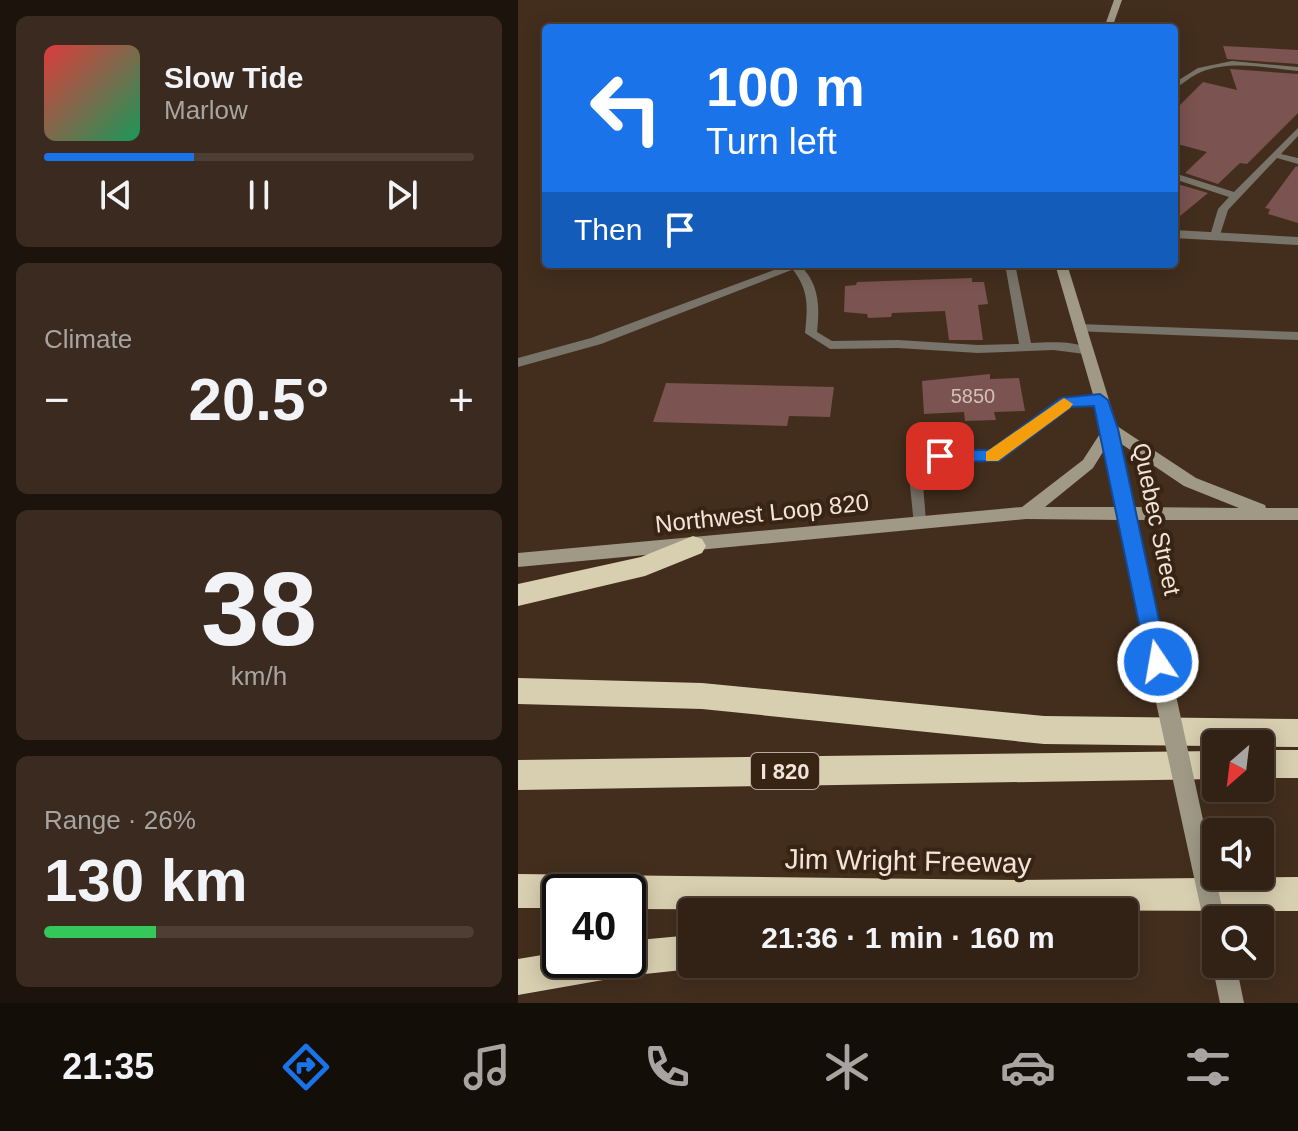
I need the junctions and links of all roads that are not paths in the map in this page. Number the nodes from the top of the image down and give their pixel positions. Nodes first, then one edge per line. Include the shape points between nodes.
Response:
1 (1118, 0) edge
2 (1109, 24) edge
3 (1298, 69) edge
4 (1178, 83) edge
5 (1298, 131) edge
6 (1276, 155) junction
7 (1298, 161) edge
8 (1178, 177) edge
9 (1236, 196) junction
10 (1178, 234) edge
11 (1215, 236) junction
12 (1298, 241) edge
13 (790, 268) edge
14 (800, 268) edge
15 (1011, 268) edge
16 (1062, 268) edge
17 (1078, 328) junction
18 (1298, 336) edge
19 (1025, 345) junction
20 (1085, 350) junction
21 (518, 363) edge
22 (1100, 400) junction
23 (1110, 429) junction
24 (1126, 511) junction
25 (1026, 513) junction
26 (1268, 513) junction
27 (1298, 514) edge
28 (919, 521) junction
29 (693, 546) junction
30 (518, 560) edge
31 (518, 595) edge
32 (518, 691) edge
33 (1298, 733) edge
34 (1274, 764) edge
35 (1298, 764) edge
36 (1202, 765) edge
37 (518, 775) edge
38 (518, 891) edge
39 (1298, 894) edge
40 (779, 898) edge
41 (1138, 899) edge
42 (1211, 906) edge
43 (678, 954) edge
44 (646, 957) edge
45 (542, 973) edge
46 (518, 977) edge
47 (1227, 978) edge
48 (1232, 1003) edge

1 - 2 main road
3 - 4 lane via 1217,65 1189,71
5 - 6 lane
6 - 7 lane
6 - 9 lane
8 - 9 lane
9 - 11 lane via 1223,209
10 - 11 street
11 - 12 street
13 - 21 street via 596,341
14 - 19 lane via 812,290 811,333 823,343 978,349
15 - 19 lane
16 - 17 main road, Quebec Street
17 - 18 lane
17 - 20 main road, Quebec Street
19 - 20 lane
20 - 22 main road, Quebec Street
22 - 23 main road, Quebec Street
22 - 28 lane via 1067,402 993,456 914,456
23 - 24 main road, Quebec Street
23 - 25 main road via 1088,464
23 - 26 main road via 1190,482
24 - 25 main road, Northwest Loop 820
24 - 26 main road, Northwest Loop 820
24 - 42 main road, Quebec Street, bridge
25 - 28 main road, Northwest Loop 820
26 - 27 main road, Northwest Loop 820
28 - 29 main road, Northwest Loop 820
29 - 30 main road, Northwest Loop 820
29 - 31 highway via 645,566
32 - 33 highway via 702,696 1044,730
34 - 35 highway
36 - 37 highway, I 820
38 - 40 highway, Jim Wright Freeway
39 - 41 highway, Jim Wright Freeway
43 - 44 highway
45 - 46 highway
47 - 48 main road

